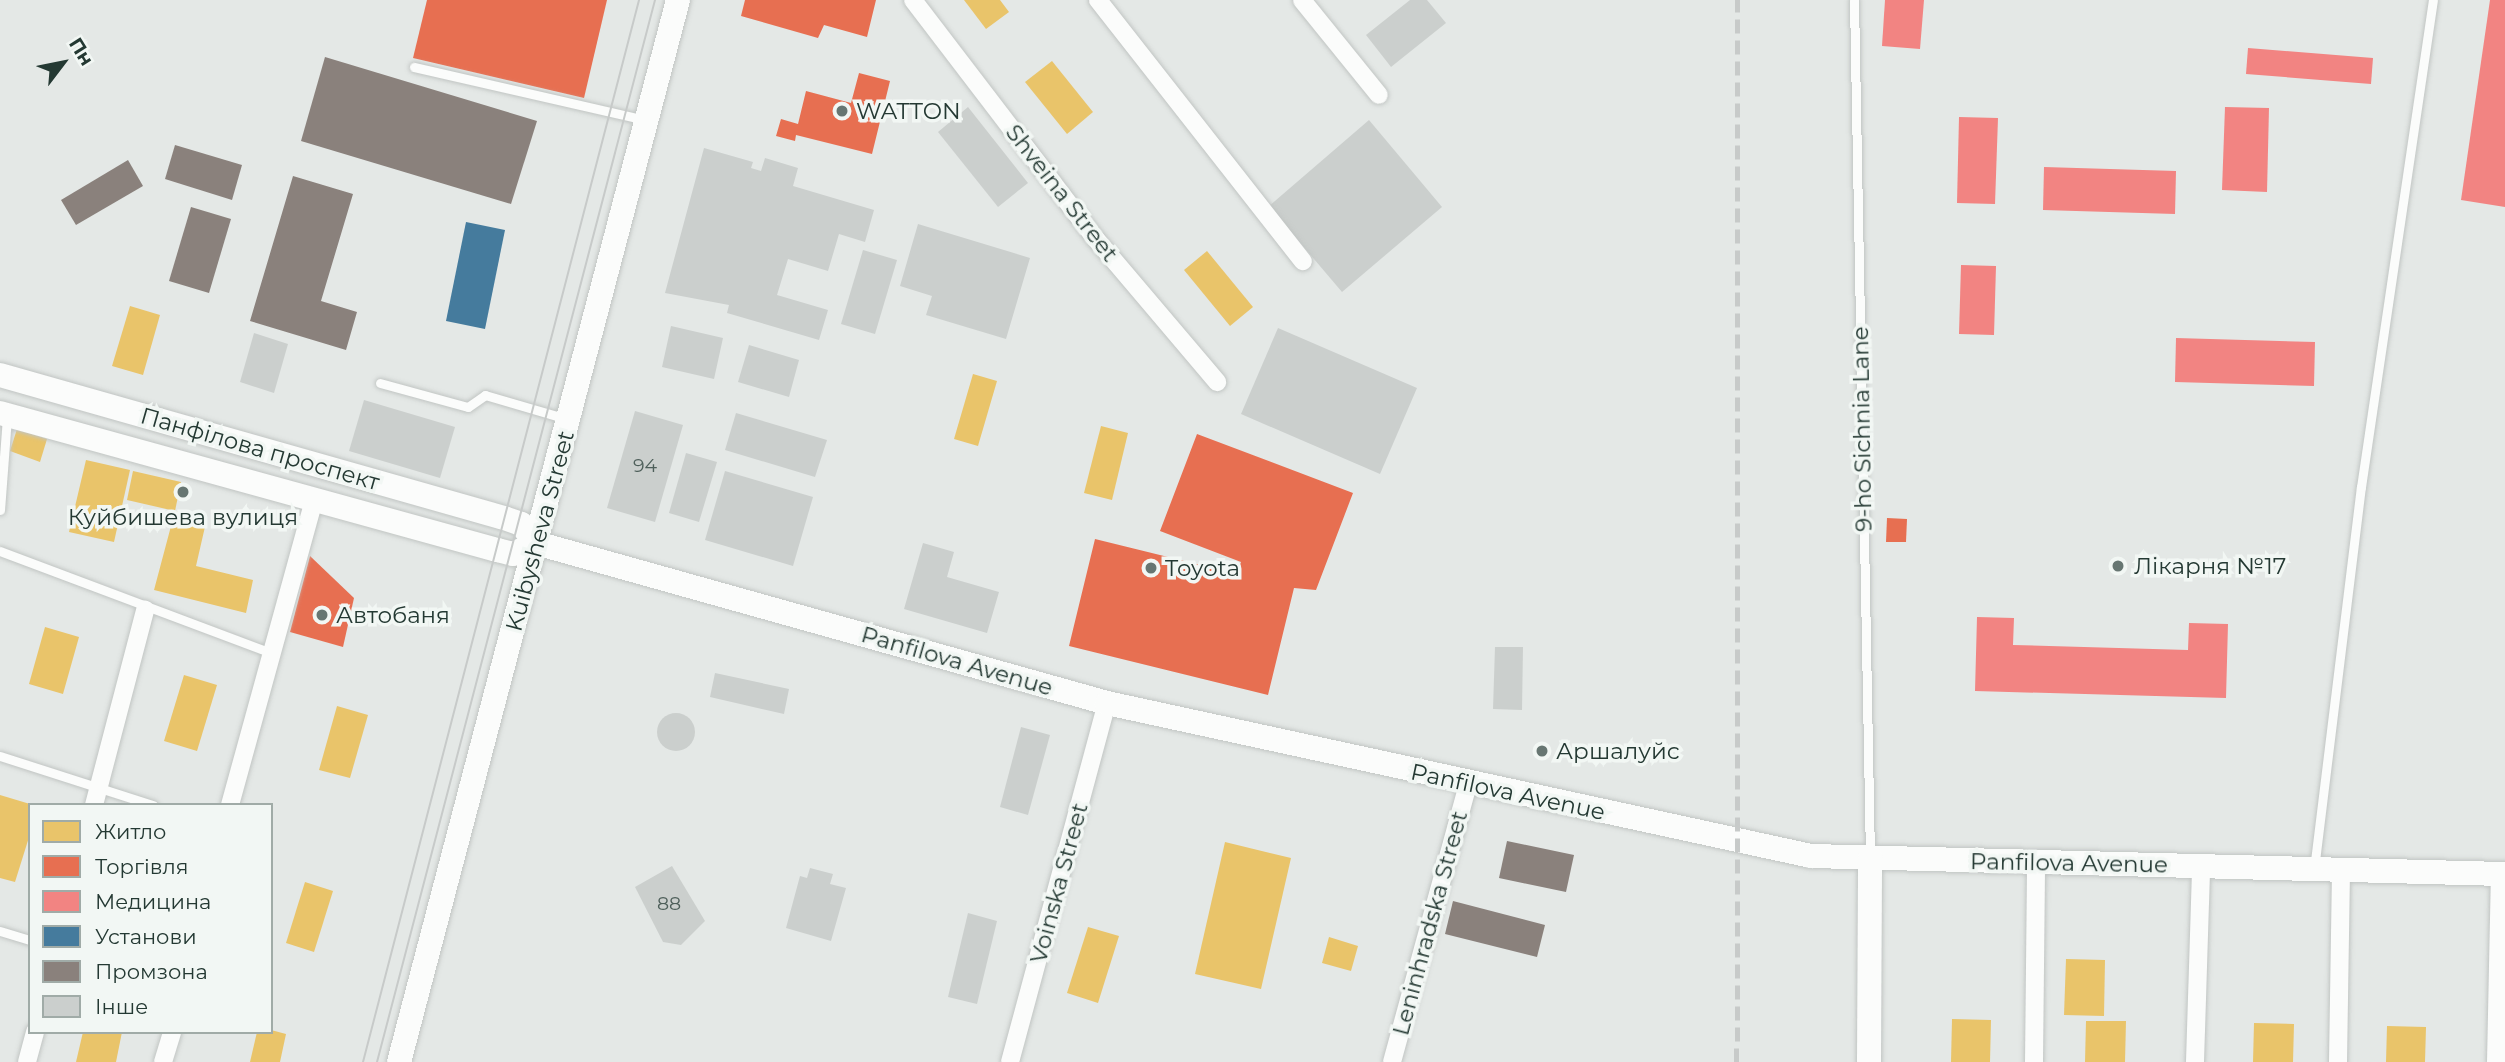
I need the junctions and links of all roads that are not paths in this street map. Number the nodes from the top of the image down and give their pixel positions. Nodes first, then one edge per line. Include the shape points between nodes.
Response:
1 (678, 0) edge
2 (914, 0) edge
3 (1098, 0) edge
4 (1302, 0) edge
5 (1854, 0) edge
6 (2433, 0) edge
7 (414, 67) dead end
8 (1379, 95) dead end
9 (647, 120) junction
10 (1303, 261) dead end
11 (0, 375) edge
12 (1217, 382) dead end
13 (380, 383) dead end
14 (4, 414) edge
15 (569, 419) junction
16 (314, 499) junction
17 (0, 510) edge
18 (537, 543) junction
19 (0, 551) edge
20 (145, 610) junction
21 (271, 653) junction
22 (1107, 703) junction
23 (0, 756) edge
24 (1468, 784) junction
25 (99, 786) junction
26 (95, 803) edge
27 (147, 803) edge
28 (231, 803) edge
29 (1870, 858) junction
30 (2036, 862) junction
31 (2201, 866) junction
32 (2314, 869) junction
33 (2341, 870) junction
34 (2503, 874) edge
35 (0, 931) edge
36 (28, 939) edge
37 (34, 1034) edge
38 (171, 1034) edge
39 (27, 1062) edge
40 (163, 1062) edge
41 (399, 1062) edge
42 (1010, 1062) edge
43 (1392, 1062) edge
44 (1869, 1062) edge
45 (2034, 1062) edge
46 (2195, 1062) edge
47 (2338, 1062) edge
48 (2496, 1062) edge

1 - 9 main road, Kuibysheva Street
2 - 12 street, Shveina Street via 1095,238
3 - 10 street
4 - 8 street
5 - 29 lane, 9-ho Sichnia Lane
6 - 32 lane
7 - 9 lane
9 - 15 main road, Kuibysheva Street
11 - 18 main road, Панфілова проспект via 521,524
13 - 15 lane via 468,407 485,395
14 - 16 main road
14 - 17 lane
15 - 18 main road, Kuibysheva Street
16 - 18 main road via 513,554
16 - 21 street
18 - 22 main road, Panfilova Avenue
18 - 41 main road, Kuibysheva Street
19 - 20 lane
20 - 21 lane
20 - 25 street
21 - 28 street
22 - 24 main road, Panfilova Avenue
22 - 42 street, Voinska Street
23 - 25 lane
24 - 29 main road, Panfilova Avenue via 1811,856
24 - 43 street, Leninhradska Street
25 - 26 street
25 - 27 lane
29 - 30 main road, Panfilova Avenue
29 - 44 main road
30 - 31 main road, Panfilova Avenue
30 - 45 street
31 - 32 main road, Panfilova Avenue
31 - 46 street
32 - 33 main road, Panfilova Avenue
33 - 34 main road, Panfilova Avenue
33 - 47 street
34 - 48 street
35 - 36 lane
37 - 39 street
38 - 40 street

